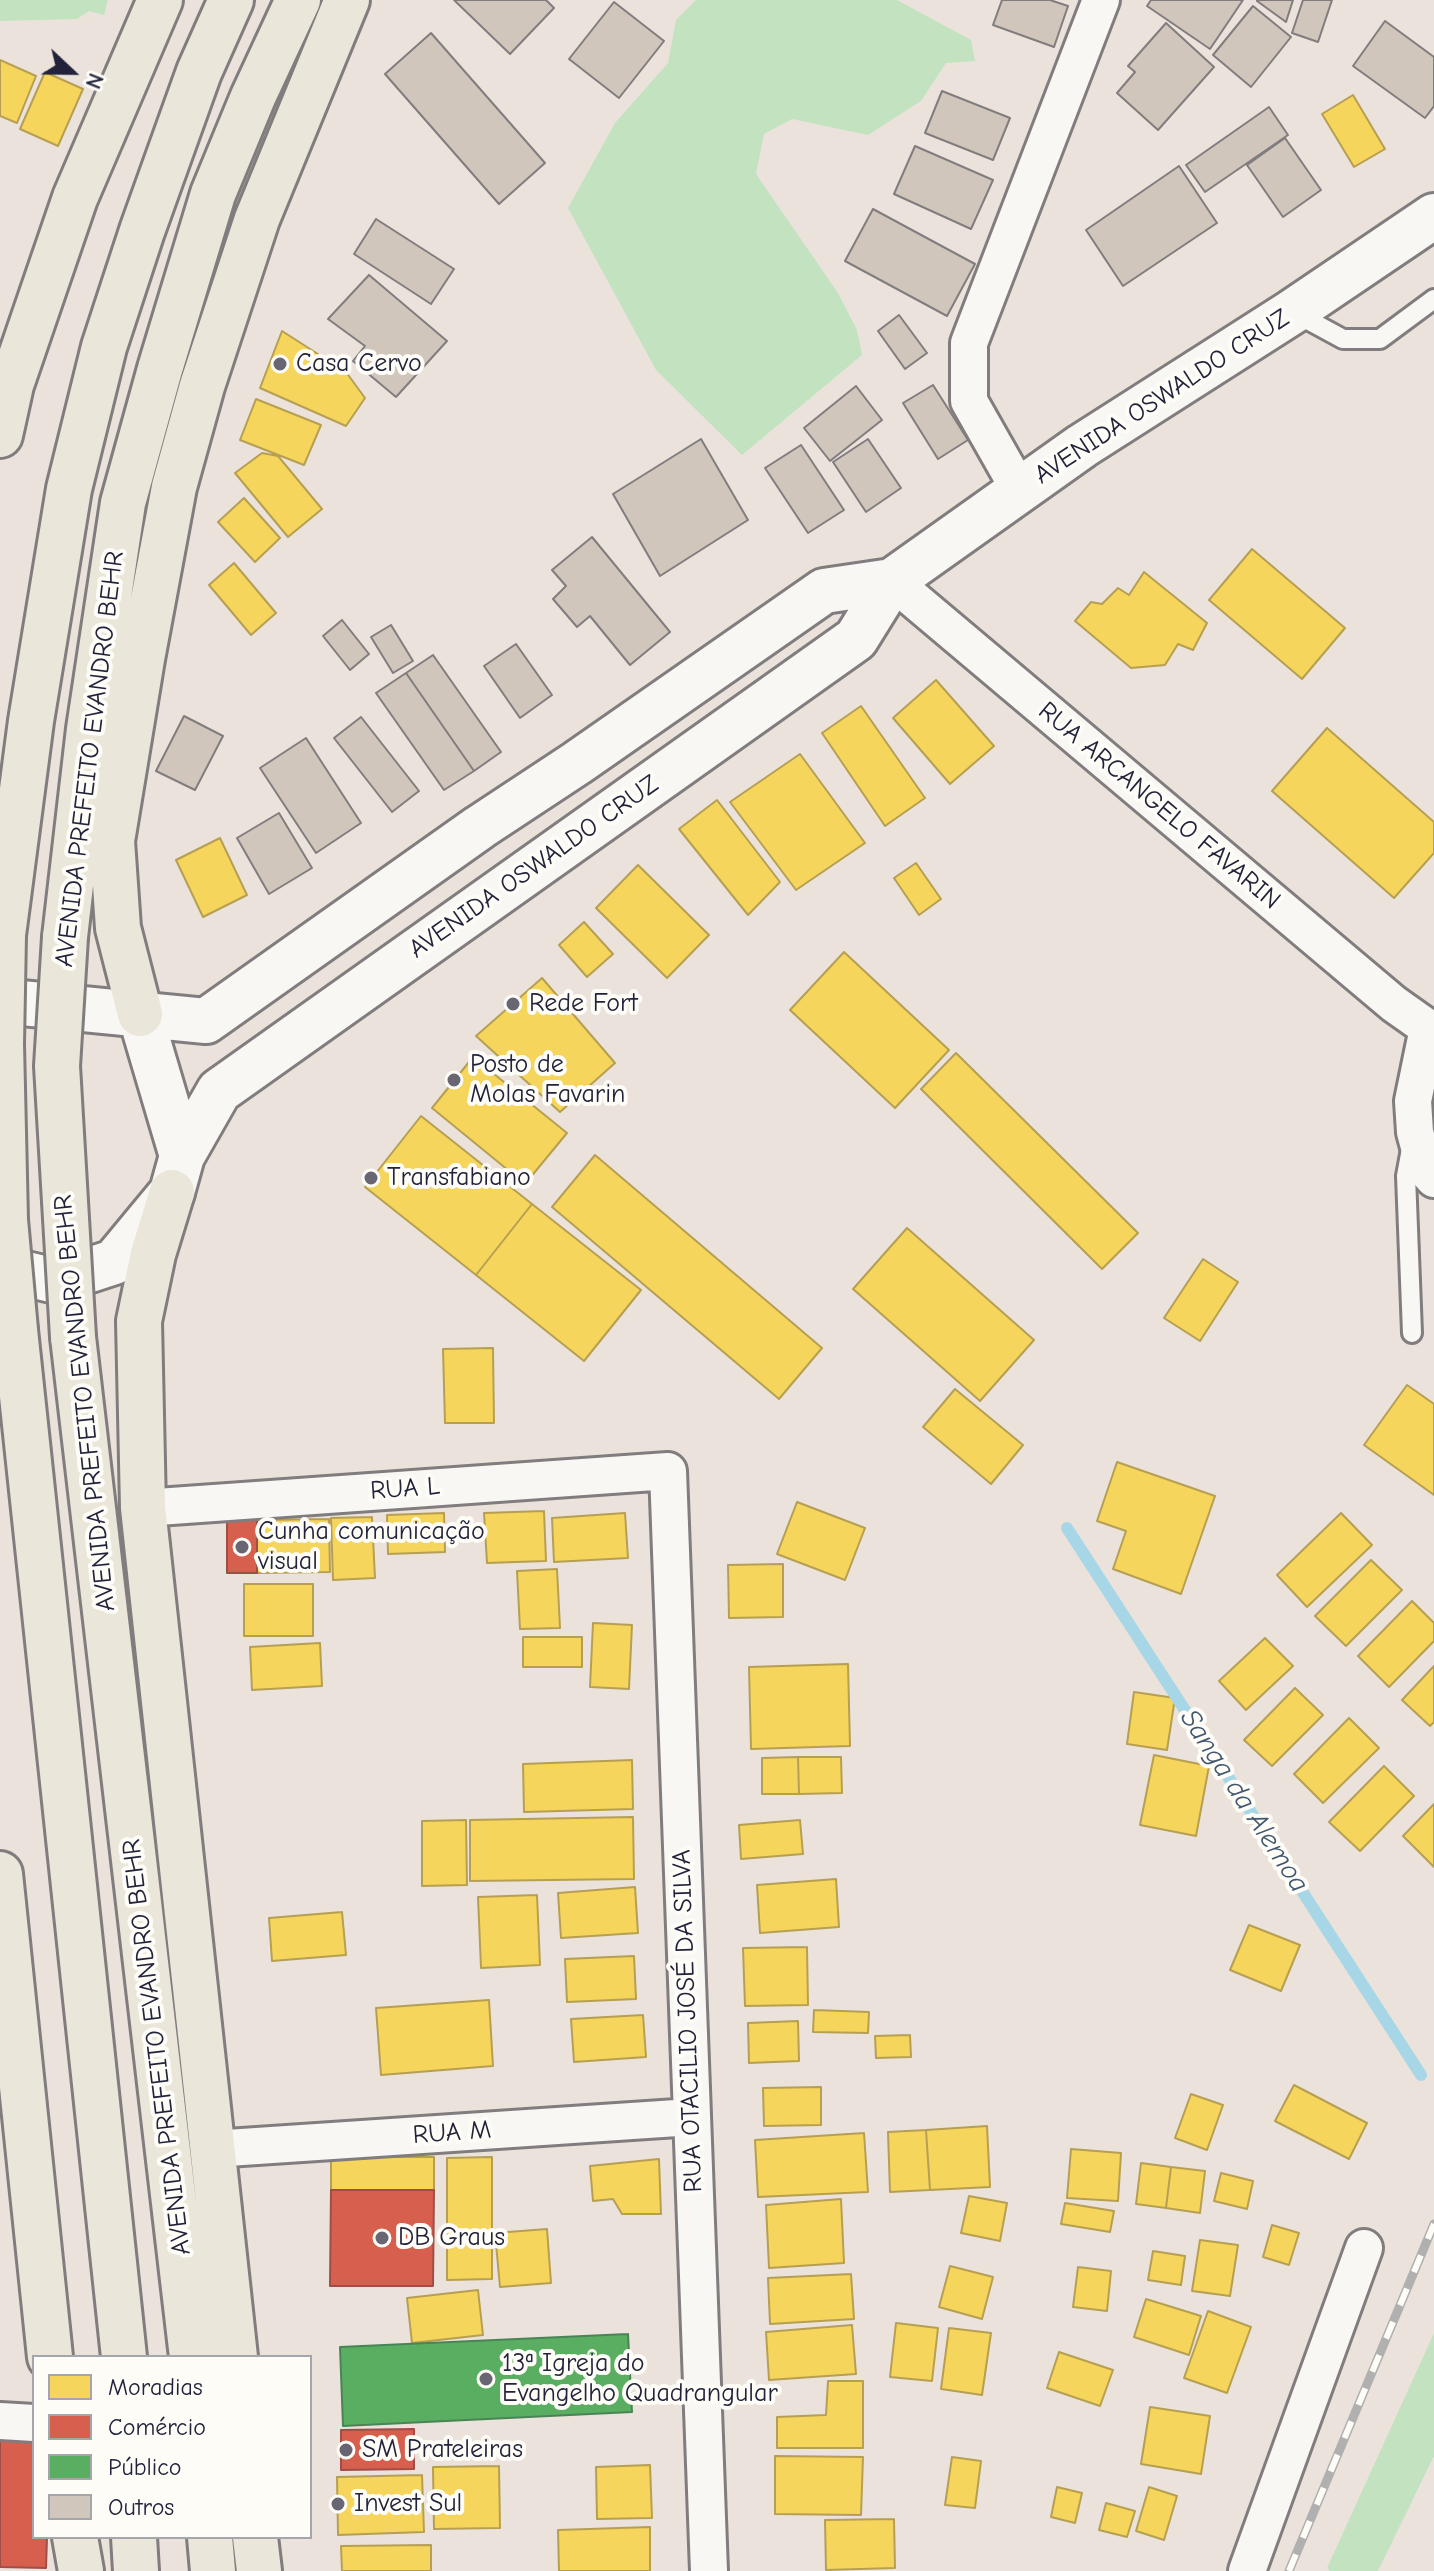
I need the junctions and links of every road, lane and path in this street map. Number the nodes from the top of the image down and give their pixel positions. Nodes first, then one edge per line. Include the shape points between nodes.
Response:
1 (160, 0) edge
2 (231, 0) edge
3 (298, 0) edge
4 (347, 0) edge
5 (1101, 0) edge
6 (1434, 216) edge
7 (1434, 299) edge
8 (1292, 312) junction
9 (0, 435) edge
10 (1020, 491) junction
11 (892, 581) junction
12 (577, 763) junction
13 (616, 808) junction
14 (7, 1005) edge
15 (140, 1014) junction
16 (1431, 1028) edge
17 (1415, 1132) junction
18 (177, 1174) junction
19 (1434, 1179) edge
20 (0, 1268) edge
21 (1412, 1333) dead end
22 (668, 1471) joint
23 (143, 1508) junction
24 (0, 1874) edge
25 (4, 1958) edge
26 (692, 2117) junction
27 (212, 2149) junction
28 (1364, 2248) dead end
29 (50, 2355) edge
30 (124, 2355) edge
31 (192, 2355) edge
32 (235, 2355) edge
33 (0, 2421) edge
34 (32, 2423) edge
35 (75, 2539) edge
36 (134, 2539) edge
37 (210, 2539) edge
38 (255, 2539) edge
39 (81, 2571) edge
40 (136, 2571) edge
41 (213, 2571) edge
42 (259, 2571) edge
43 (709, 2571) edge
44 (1247, 2571) edge

1 - 9 highway via 75,198 11,385
2 - 30 highway, bridge via 142,231 104,347 69,489 3,935 5,1220
3 - 31 highway, AVENIDA PREFEITO EVANDRO BEHR, bridge via 213,194 123,503 89,729 65,937 57,1066 73,1337
4 - 15 highway via 257,219 174,487 112,841 118,928
5 - 10 street via 969,343 969,401
6 - 8 street, AVENIDA OSWALDO CRUZ
7 - 8 lane via 1380,339 1343,339
8 - 10 street, AVENIDA OSWALDO CRUZ
10 - 11 street, AVENIDA OSWALDO CRUZ
11 - 12 street, AVENIDA OSWALDO CRUZ via 824,591
11 - 13 street, AVENIDA OSWALDO CRUZ via 856,639
11 - 16 street, RUA ARCANGELO FAVARIN via 1382,994
12 - 13 street
12 - 15 street, AVENIDA OSWALDO CRUZ via 206,1021
13 - 18 street, AVENIDA OSWALDO CRUZ via 219,1091
14 - 15 street, AVENIDA OSWALDO CRUZ
15 - 18 street
16 - 17 street via 1413,1101
17 - 19 street via 1425,1169
17 - 21 lane via 1406,1176
18 - 20 street, AVENIDA OSWALDO CRUZ via 114,1262 56,1281
18 - 23 highway via 139,1321
22 - 23 street, RUA L
22 - 26 street, RUA OTACILIO JOSÉ DA SILVA
23 - 27 highway
24 - 25 highway
25 - 29 highway
26 - 27 street, RUA M
26 - 43 street, RUA OTACILIO JOSÉ DA SILVA
27 - 32 highway
28 - 44 street
33 - 34 street
35 - 39 highway
36 - 40 highway
37 - 41 highway
38 - 42 highway

